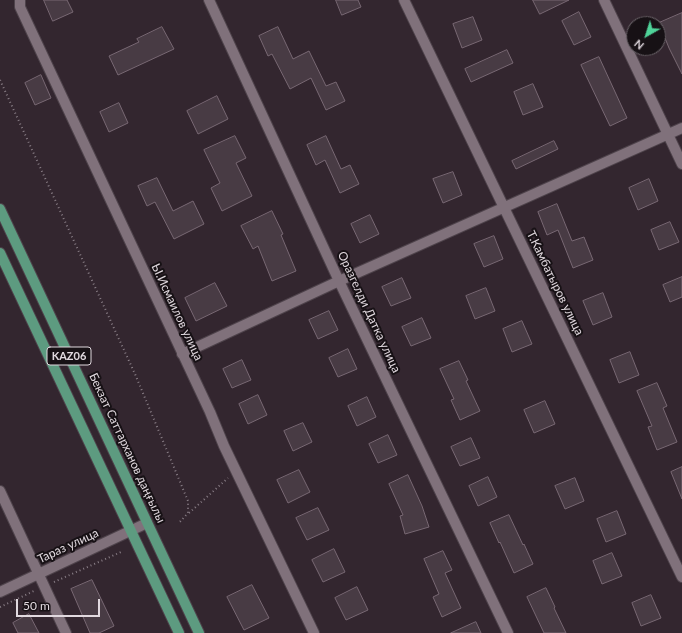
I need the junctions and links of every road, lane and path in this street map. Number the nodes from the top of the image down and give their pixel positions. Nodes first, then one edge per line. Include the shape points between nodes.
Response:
1 (20, 0) edge
2 (209, 0) edge
3 (404, 0) edge
4 (604, 0) edge
5 (0, 80) edge
6 (682, 128) edge
7 (668, 134) junction
8 (682, 164) edge
9 (505, 208) junction
10 (0, 210) edge
11 (0, 253) edge
12 (339, 281) junction
13 (182, 354) junction
14 (104, 430) junction
15 (88, 439) junction
16 (236, 471) junction
17 (0, 491) edge
18 (188, 513) junction
19 (148, 523) junction
20 (178, 524) dead end
21 (131, 530) junction
22 (121, 552) dead end
23 (38, 574) junction
24 (682, 577) edge
25 (44, 586) junction
26 (0, 592) edge
27 (0, 607) edge
28 (66, 633) edge
29 (179, 633) edge
30 (199, 633) edge
31 (314, 633) edge
32 (508, 633) edge

1 - 13 street, Ы.Исмаилов улица via 20,7
2 - 12 street, Оразгелди Датка улица
3 - 9 street, Т.Камбатыров улица
4 - 7 street
5 - 18 path via 135,374 188,501
6 - 7 street
7 - 8 street
7 - 9 street
9 - 12 street
9 - 24 street, Т.Камбатыров улица
10 - 14 main road, Бекзат Саттарханов даңғылы / KАZ06
11 - 15 main road, KАZ06
12 - 13 street
12 - 32 street, Оразгелди Датка улица
13 - 16 street, Ы.Исмаилов улица
14 - 15 main road
14 - 19 main road, Бекзат Саттарханов даңғылы / KАZ06
15 - 21 main road, KАZ06
16 - 18 path
16 - 31 street, Ы.Исмаилов улица
17 - 23 street
18 - 20 path
19 - 21 street, Тараз улица
19 - 30 main road, Бекзат Саттарханов даңғылы / KАZ06
21 - 23 street, Тараз улица
21 - 29 main road, KАZ06
22 - 25 path
23 - 25 street
23 - 26 street, Тараз улица
25 - 27 path
25 - 28 street

